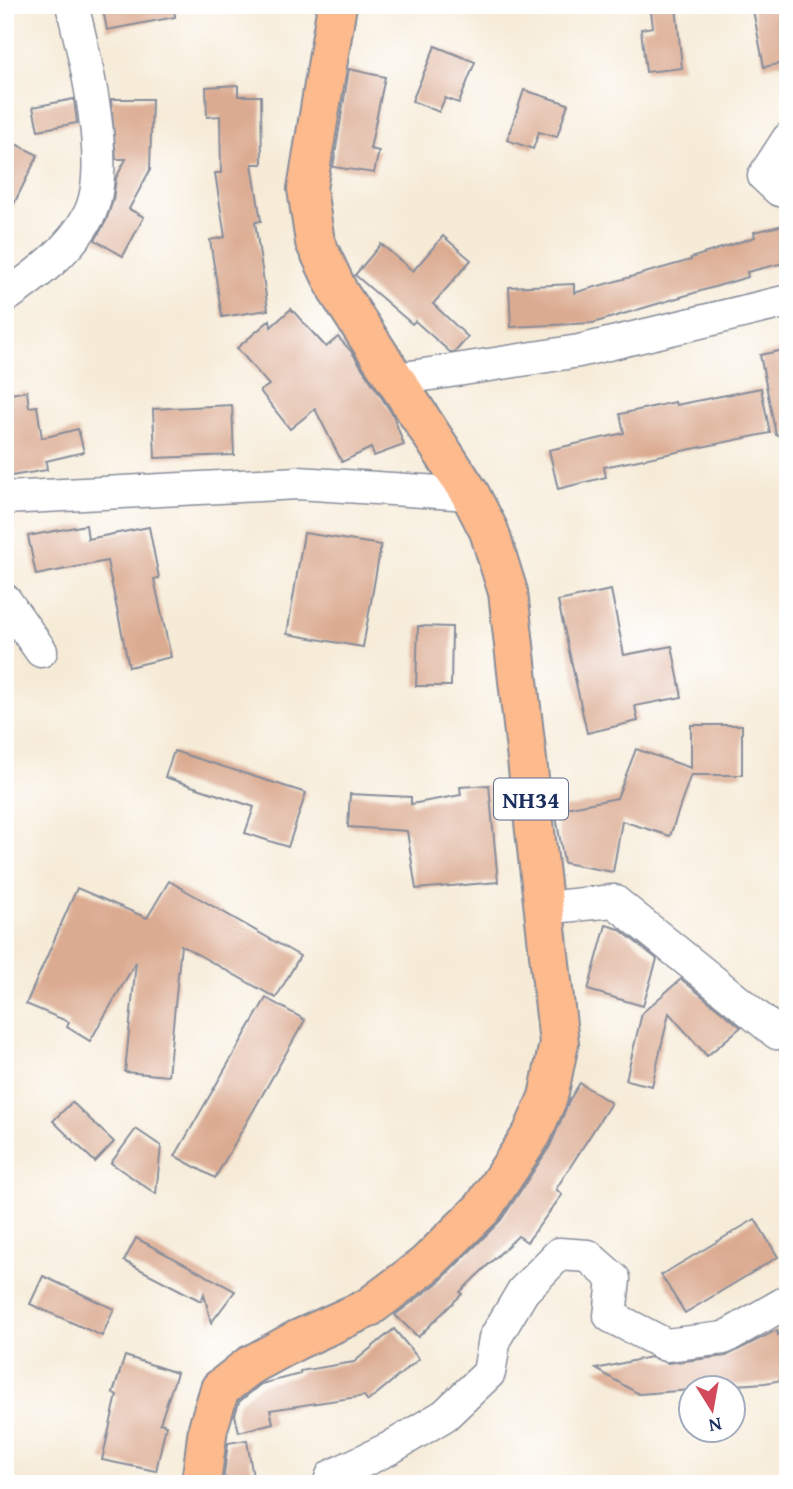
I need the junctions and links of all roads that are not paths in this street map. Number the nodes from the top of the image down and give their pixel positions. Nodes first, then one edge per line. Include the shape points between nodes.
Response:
1 (72, 5) edge
2 (337, 5) edge
3 (788, 139) edge
4 (788, 192) edge
5 (5, 296) edge
6 (788, 301) edge
7 (398, 379) junction
8 (470, 494) junction
9 (5, 498) edge
10 (5, 600) edge
11 (41, 651) dead end
12 (543, 908) junction
13 (788, 1030) edge
14 (788, 1301) edge
15 (201, 1484) edge
16 (329, 1484) edge

1 - 5 street via 90,75 99,160 90,214 69,244
2 - 7 highway, NH34 via 307,190 315,242 339,293
3 - 4 street via 764,176
6 - 7 street via 579,351
7 - 8 highway, NH34
8 - 9 street via 298,483
8 - 12 highway, NH34 via 489,531 508,592
10 - 11 street
12 - 13 street via 614,901 777,1033
12 - 15 highway, NH34 via 559,1043 548,1097 532,1134 483,1208 425,1265 368,1308 285,1346 220,1389 208,1429
14 - 16 street via 724,1338 666,1345 610,1317 614,1279 588,1256 559,1254 523,1291 495,1338 489,1373 445,1415 332,1476

